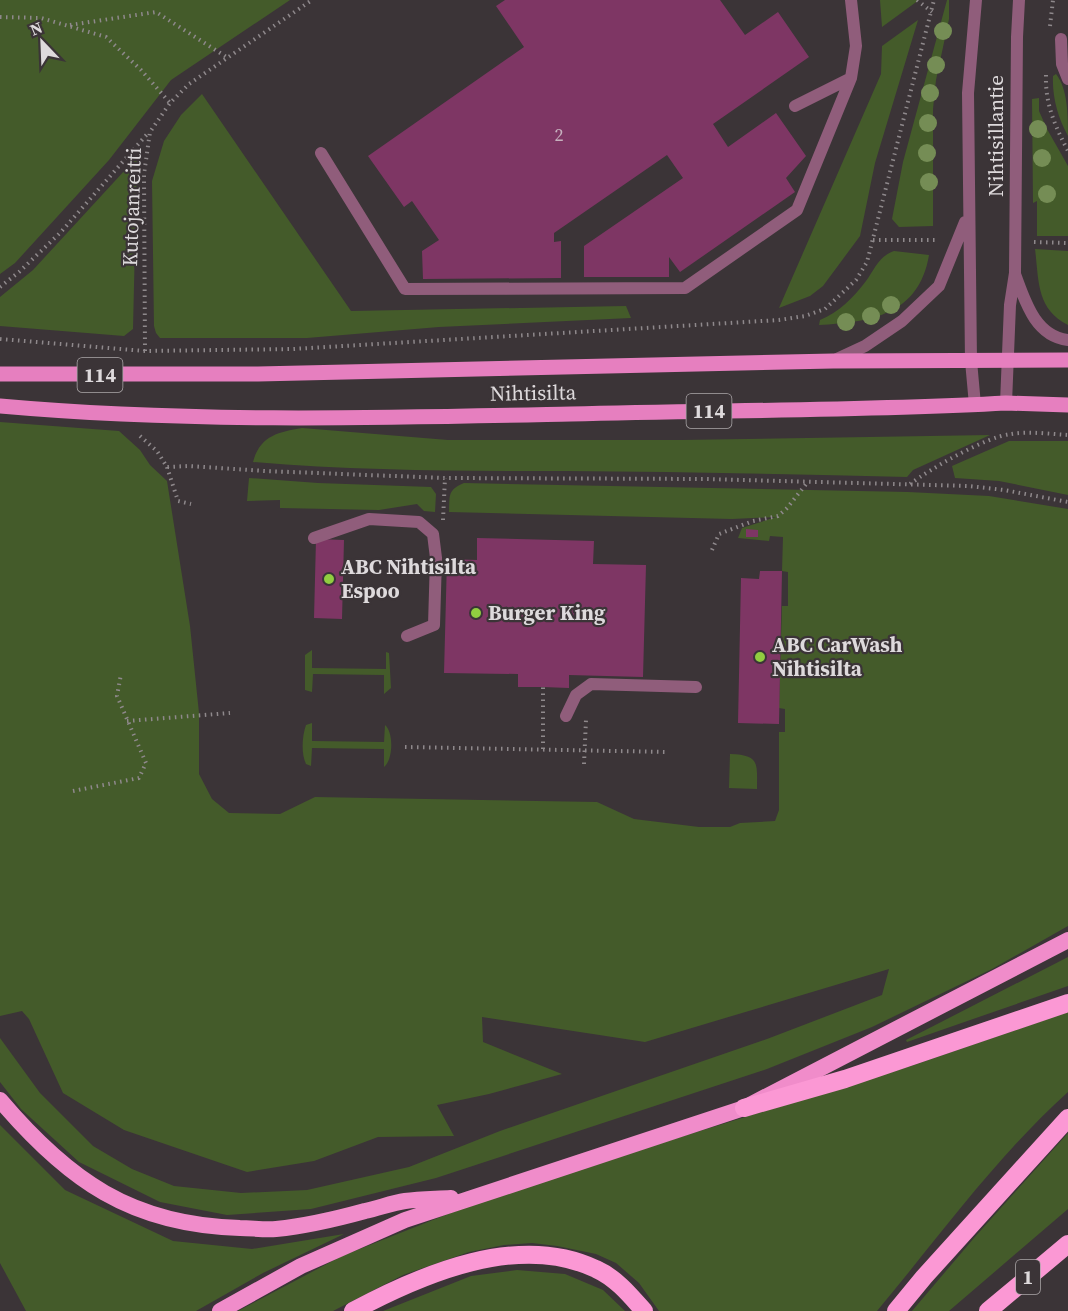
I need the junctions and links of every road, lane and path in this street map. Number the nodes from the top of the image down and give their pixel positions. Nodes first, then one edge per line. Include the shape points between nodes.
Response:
1 (312, 0) edge
2 (851, 0) edge
3 (917, 0) edge
4 (934, 0) edge
5 (976, 0) edge
6 (1019, 0) edge
7 (1053, 0) edge
8 (932, 12) junction
9 (0, 17) edge
10 (66, 26) junction
11 (1050, 28) dead end
12 (1061, 39) dead end
13 (228, 58) junction
14 (1047, 68) dead end
15 (850, 78) junction
16 (1068, 79) edge
17 (170, 103) junction
18 (795, 106) dead end
19 (150, 132) junction
20 (1068, 151) edge
21 (321, 153) dead end
22 (968, 216) junction
23 (873, 240) junction
24 (936, 240) dead end
25 (1034, 242) dead end
26 (1068, 243) edge
27 (1015, 273) junction
28 (0, 287) edge
29 (0, 339) edge
30 (1068, 340) edge
31 (134, 350) junction
32 (145, 351) junction
33 (1007, 360) junction
34 (1068, 360) edge
35 (833, 361) junction
36 (971, 361) junction
37 (0, 374) edge
38 (133, 375) junction
39 (1006, 403) junction
40 (975, 405) junction
41 (1068, 405) edge
42 (0, 406) edge
43 (133, 414) junction
44 (1068, 435) edge
45 (167, 467) junction
46 (807, 483) junction
47 (909, 486) junction
48 (1068, 502) edge
49 (191, 504) dead end
50 (314, 538) dead end
51 (711, 550) dead end
52 (407, 636) dead end
53 (121, 674) dead end
54 (543, 687) dead end
55 (696, 687) dead end
56 (230, 713) dead end
57 (566, 716) dead end
58 (587, 717) dead end
59 (127, 721) junction
60 (405, 747) dead end
61 (543, 749) junction
62 (584, 750) junction
63 (668, 752) dead end
64 (584, 764) dead end
65 (73, 791) dead end
66 (1068, 940) edge
67 (1068, 1003) edge
68 (0, 1100) edge
69 (744, 1108) junction
70 (1068, 1118) edge
71 (472, 1197) junction
72 (1068, 1244) edge
73 (220, 1311) edge
74 (353, 1311) edge
75 (644, 1311) edge
76 (896, 1311) edge
77 (988, 1311) edge

1 - 13 path, Kutojanreitti
2 - 15 street via 856,46
3 - 8 path
4 - 8 path
5 - 22 street, Nihtisillantie via 968,93
6 - 27 street, Nihtisillantie
7 - 11 path
8 - 23 path
9 - 10 path via 41,18
10 - 13 path via 156,12
10 - 17 path via 106,37
12 - 16 street via 1062,64
13 - 17 path, Kutojanreitti via 189,84
14 - 20 path via 1046,99
15 - 18 street
15 - 21 street via 797,210 685,288 405,289
17 - 19 path, Kutojanreitti
19 - 28 path via 60,233
19 - 32 path, Kutojanreitti via 144,174
22 - 35 street, Nihtisillantie via 939,286 902,321 865,346
22 - 36 street, Nihtisillantie
23 - 24 path
23 - 32 path via 867,262 856,280 825,309 805,316 293,349
25 - 26 path
27 - 30 street, Nihtisillantie via 1030,313 1044,330
27 - 33 street, Nihtisillantie
29 - 31 path
31 - 32 path
31 - 38 path
33 - 34 main road, Nihtisilta / 114
33 - 36 main road, Nihtisilta / 114
33 - 39 street, Nihtisillantie
35 - 36 main road, Nihtisilta / 114
35 - 38 main road, Nihtisilta / 114
36 - 40 street, Nihtisillantie
37 - 38 main road, Nihtisilta / 114
39 - 40 main road, Nihtisilta / 114
39 - 41 main road, Nihtisilta / 114
40 - 43 main road, Nihtisilta / 114 via 443,416 225,418
42 - 43 main road, Nihtisilta / 114
43 - 45 path via 132,432 157,451
44 - 47 path via 1011,434 928,471
45 - 46 path via 445,478
45 - 49 path via 178,501
46 - 47 path
46 - 51 path via 778,516 719,534
47 - 48 path via 969,486
50 - 52 street via 369,519 419,522 433,534 434,625
53 - 59 path via 117,696
54 - 61 path
55 - 57 street via 591,684 576,695
56 - 59 path
58 - 62 path
59 - 65 path via 146,763 139,778
60 - 61 path
61 - 62 path
62 - 63 path
62 - 64 path
66 - 69 highway
67 - 69 highway via 845,1079
68 - 71 highway via 58,1160 97,1190 176,1222 275,1229 405,1201
69 - 71 highway
70 - 76 highway
71 - 73 highway via 405,1220 301,1266
72 - 77 highway, 1
74 - 75 highway via 414,1280 459,1266 501,1256 537,1255 570,1259 598,1270 626,1290

